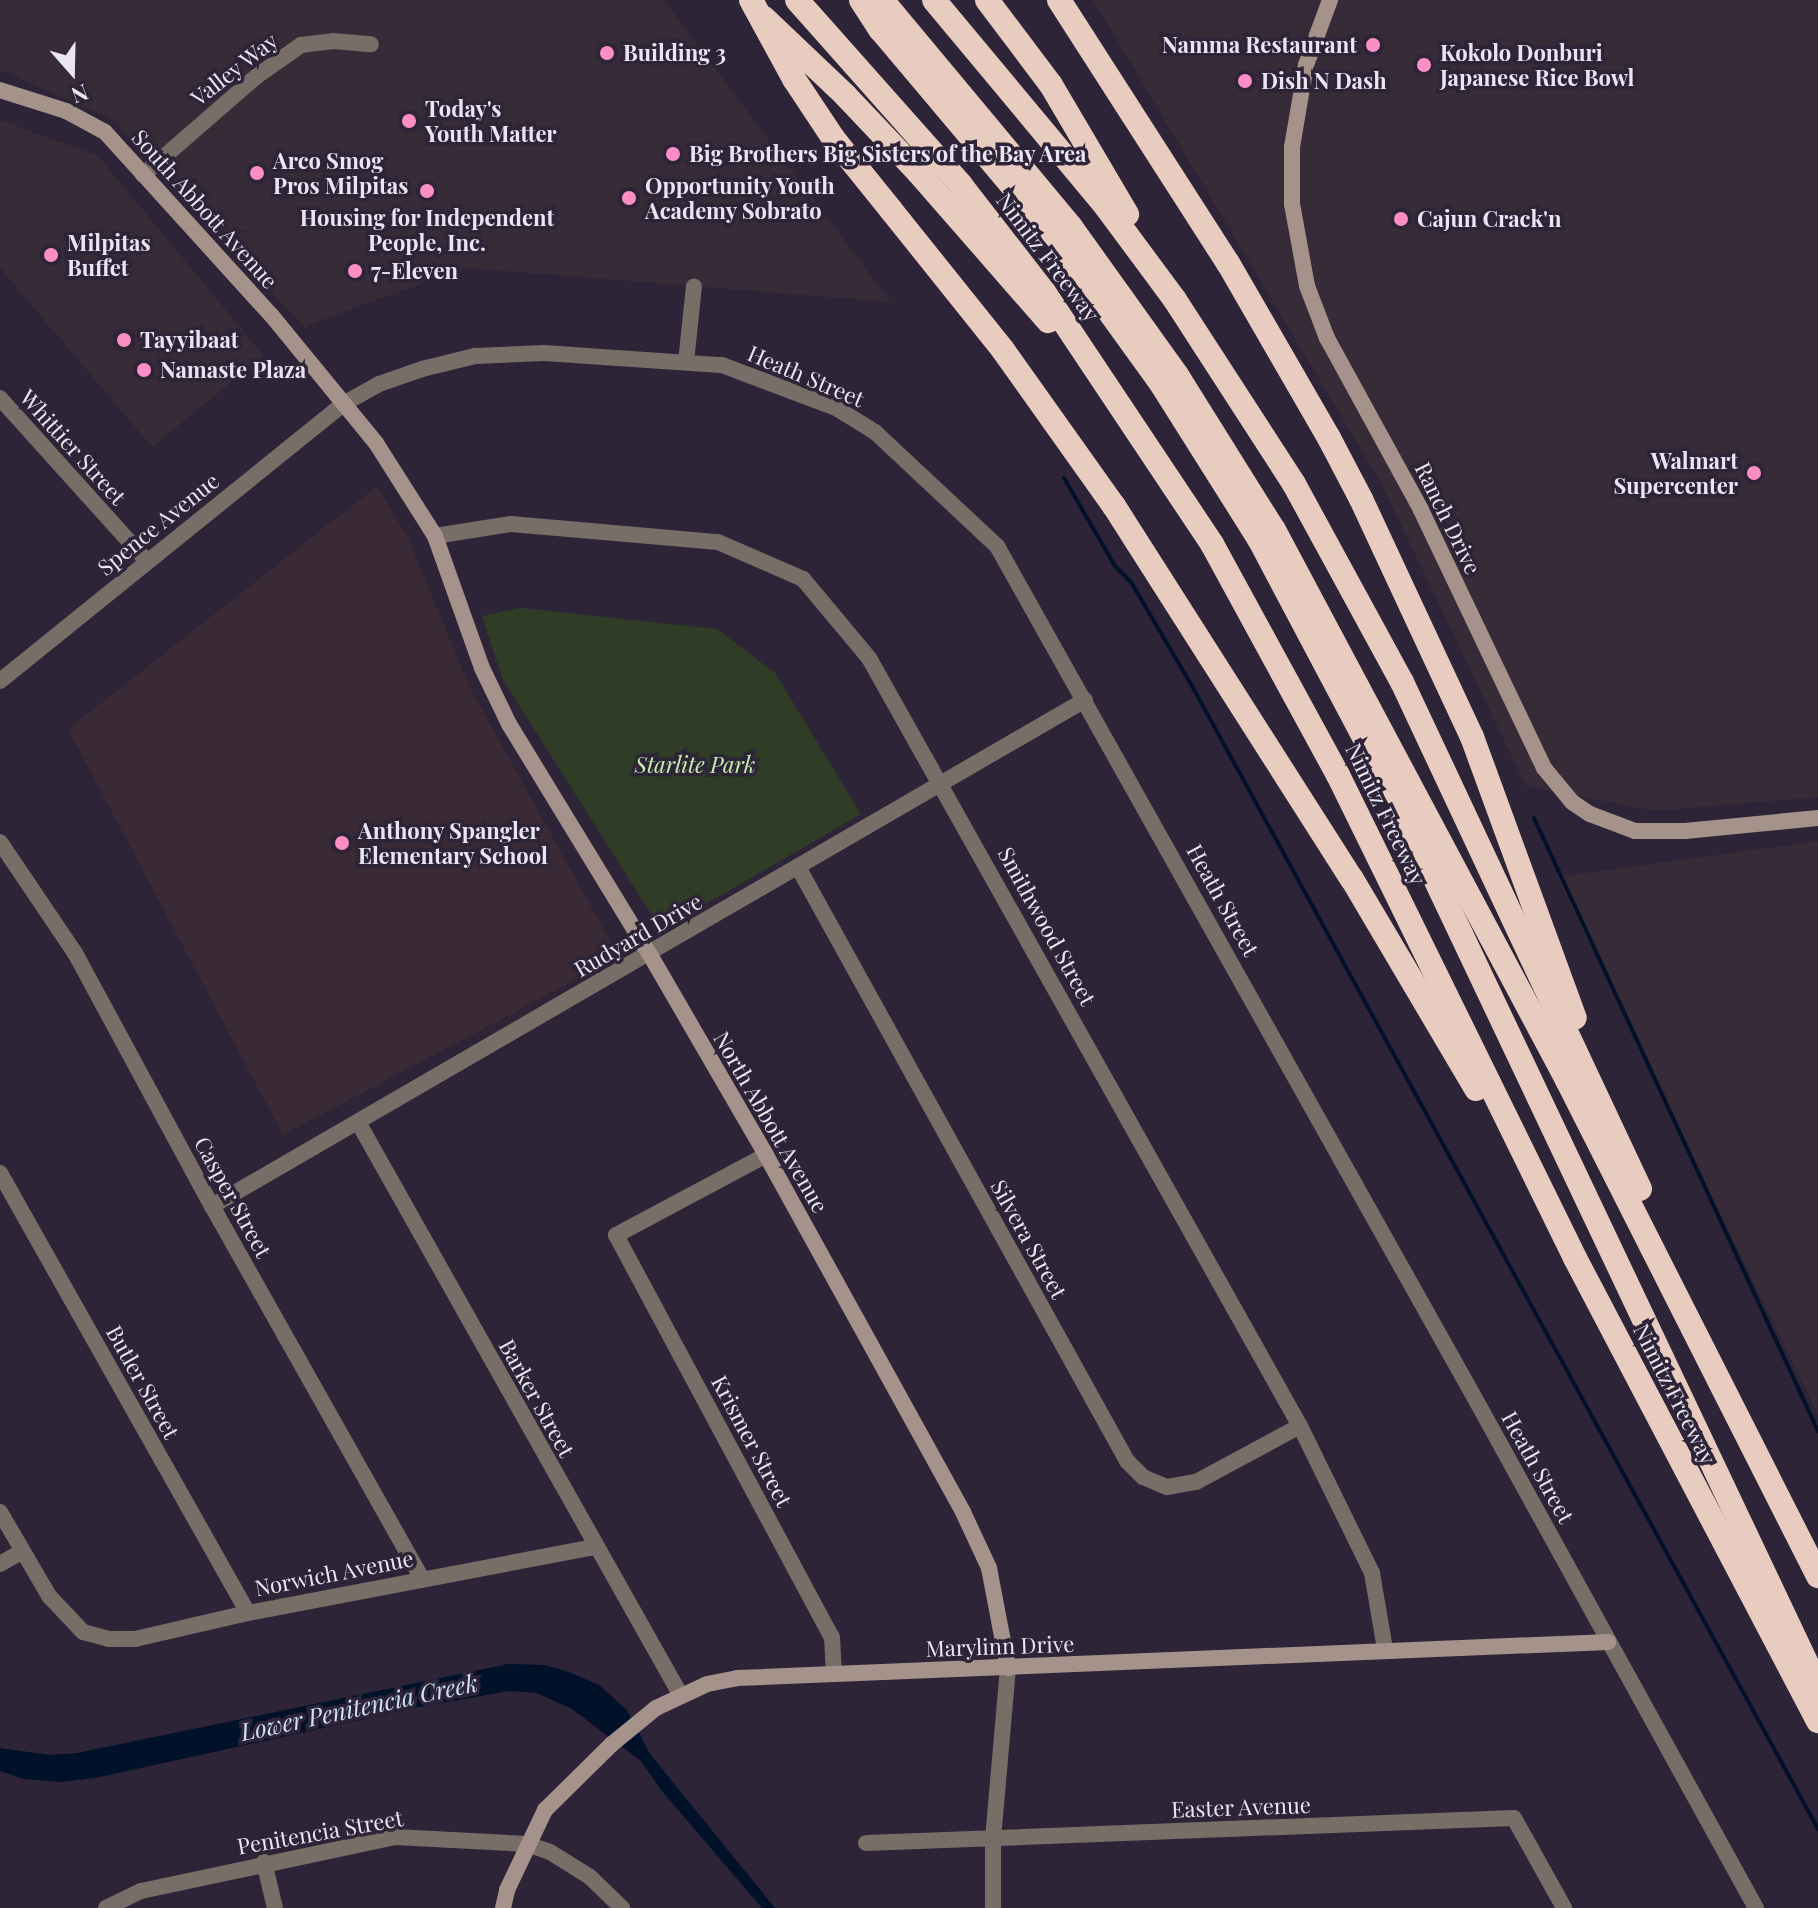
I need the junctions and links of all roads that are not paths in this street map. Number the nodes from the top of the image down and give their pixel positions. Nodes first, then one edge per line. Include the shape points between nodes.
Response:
1 (745, 0) edge
2 (751, 0) edge
3 (797, 0) edge
4 (861, 0) edge
5 (882, 0) edge
6 (934, 0) edge
7 (987, 0) edge
8 (1059, 0) edge
9 (1330, 0) edge
10 (371, 44) dead end
11 (932, 76) junction
12 (0, 90) edge
13 (143, 175) junction
14 (694, 286) dead end
15 (1175, 300) junction
16 (686, 362) junction
17 (0, 398) edge
18 (345, 403) junction
19 (1128, 413) junction
20 (435, 536) junction
21 (146, 560) junction
22 (0, 681) edge
23 (1085, 700) junction
24 (942, 783) junction
25 (1818, 818) edge
26 (0, 842) edge
27 (798, 867) junction
28 (649, 953) junction
29 (358, 1122) junction
30 (1613, 1130) junction
31 (766, 1155) junction
32 (0, 1173) edge
33 (212, 1206) junction
34 (1575, 1258) junction
35 (1300, 1426) junction
36 (0, 1512) edge
37 (594, 1547) junction
38 (21, 1552) junction
39 (1818, 1555) edge
40 (0, 1564) edge
41 (1818, 1576) edge
42 (422, 1578) junction
43 (248, 1613) junction
44 (1608, 1642) junction
45 (1385, 1649) junction
46 (1008, 1668) junction
47 (834, 1673) junction
48 (1818, 1687) edge
49 (680, 1694) junction
50 (1818, 1721) edge
51 (993, 1839) junction
52 (866, 1843) dead end
53 (527, 1844) junction
54 (264, 1862) junction
55 (106, 1908) edge
56 (275, 1908) edge
57 (503, 1908) edge
58 (622, 1908) edge
59 (993, 1908) edge
60 (1564, 1908) edge
61 (1756, 1908) edge

1 - 19 highway via 918,172
2 - 34 highway, bridge via 825,126 1003,350 1114,506 1345,867
3 - 19 highway, Nimitz Freeway via 961,185
4 - 11 highway
5 - 11 highway
6 - 15 highway via 1035,118
7 - 15 highway via 1077,125
8 - 30 highway via 1228,263 1373,524 1472,737
9 - 25 street, Ranch Drive via 1306,65 1292,147 1295,233 1307,286 1327,338 1415,497 1544,768 1572,802 1635,831
10 - 13 street, Valley Way via 301,45
11 - 41 highway via 1035,183 1120,294 1274,530 1560,1066
11 - 48 highway via 1122,327 1211,459 1305,621 1400,805
12 - 13 street, South Abbott Avenue via 66,111 105,132
13 - 18 street, South Abbott Avenue
14 - 16 street
15 - 30 highway via 1294,484 1349,581
16 - 18 street, Heath Street via 544,353 475,356 379,384
16 - 23 street, Heath Street via 722,365 836,408 875,432 997,546
17 - 21 street, Whittier Street
18 - 20 street, North Abbott Avenue
18 - 21 street, Spence Avenue
19 - 34 highway, Nimitz Freeway via 1212,544 1285,673
20 - 24 street, Smithwood Street via 511,524 718,542 803,579 869,658
20 - 28 street, North Abbott Avenue via 482,668 509,724
21 - 22 street, Spence Avenue
23 - 24 street, Rudyard Drive
23 - 44 street, Heath Street
24 - 27 street, Rudyard Drive
24 - 35 street, Smithwood Street
26 - 33 street, Casper Street via 75,953
27 - 28 street, Rudyard Drive
27 - 35 street, Silvera Street via 1127,1461 1143,1477 1167,1487 1196,1482
28 - 29 street, Rudyard Drive
28 - 31 street, North Abbott Avenue
29 - 33 street, Rudyard Drive
29 - 37 street, Barker Street
30 - 39 highway via 1703,1327
31 - 46 street, North Abbott Avenue via 975,1536 996,1595
31 - 47 street, Krismer Street via 616,1235 832,1637
32 - 43 street, Butler Street
33 - 42 street, Casper Street
34 - 50 highway, Nimitz Freeway
35 - 45 street, Smithwood Street via 1372,1573
36 - 38 street
37 - 42 street, Norwich Avenue
37 - 49 street, Barker Street
38 - 40 street
38 - 43 street, Norwich Avenue via 49,1596 83,1632 109,1639 135,1639
42 - 43 street, Norwich Avenue
44 - 45 street, Marylinn Drive
44 - 61 street, Heath Street
45 - 46 street, Marylinn Drive
46 - 47 street, Marylinn Drive
46 - 51 street, North Abbott Avenue
47 - 49 street, Marylinn Drive via 737,1678
49 - 53 street, Marylinn Drive via 612,1744 545,1810
51 - 52 street, Easter Avenue
51 - 59 street, North Abbott Avenue
51 - 60 street, Easter Avenue via 1514,1818
53 - 54 street, Penitencia Street via 395,1837
53 - 57 street, Marylinn Drive
53 - 58 street, Penitencia Street via 590,1877
54 - 55 street, Penitencia Street via 141,1891
54 - 56 street

